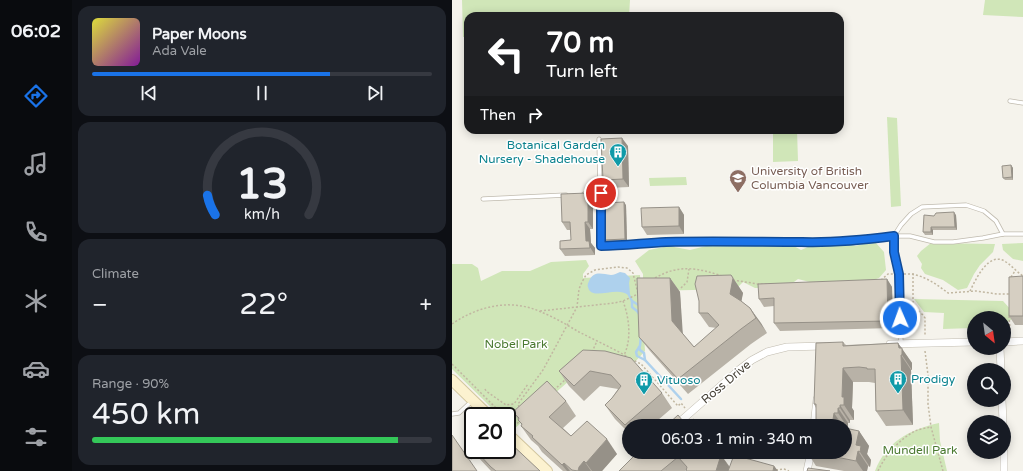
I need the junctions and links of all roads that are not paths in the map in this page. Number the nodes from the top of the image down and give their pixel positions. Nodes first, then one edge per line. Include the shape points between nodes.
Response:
1 (1010, 101) dead end
2 (1023, 103) edge
3 (599, 139) dead end
4 (601, 193) junction
5 (577, 194) edge
6 (569, 195) edge
7 (483, 199) dead end
8 (1003, 234) junction
9 (1023, 234) edge
10 (894, 236) junction
11 (1023, 341) edge
12 (967, 342) edge
13 (1011, 342) edge
14 (886, 344) edge
15 (901, 344) junction
16 (832, 346) edge
17 (452, 380) edge
18 (817, 390) edge
19 (473, 401) junction
20 (479, 407) edge
21 (452, 414) edge
22 (683, 419) edge
23 (815, 419) edge
24 (516, 436) edge
25 (466, 459) edge
26 (810, 459) edge
27 (1004, 459) edge
28 (452, 470) edge
29 (547, 471) edge
30 (807, 471) edge
31 (1004, 471) edge

1 - 2 lane
3 - 4 lane
4 - 5 lane
4 - 10 lane via 601,246 667,242 822,243
6 - 7 lane
8 - 9 lane
8 - 10 lane via 954,242
8 - 10 lane via 996,221 984,211 966,206 922,207 911,214
10 - 15 lane via 894,252 899,274
11 - 13 street
12 - 15 street
14 - 15 street
16 - 22 street, Ross Drive via 817,350 787,347 767,352 752,360
17 - 19 street
18 - 23 street
19 - 20 street
19 - 21 lane via 459,413
24 - 29 street
25 - 28 street
26 - 30 street
27 - 31 street

